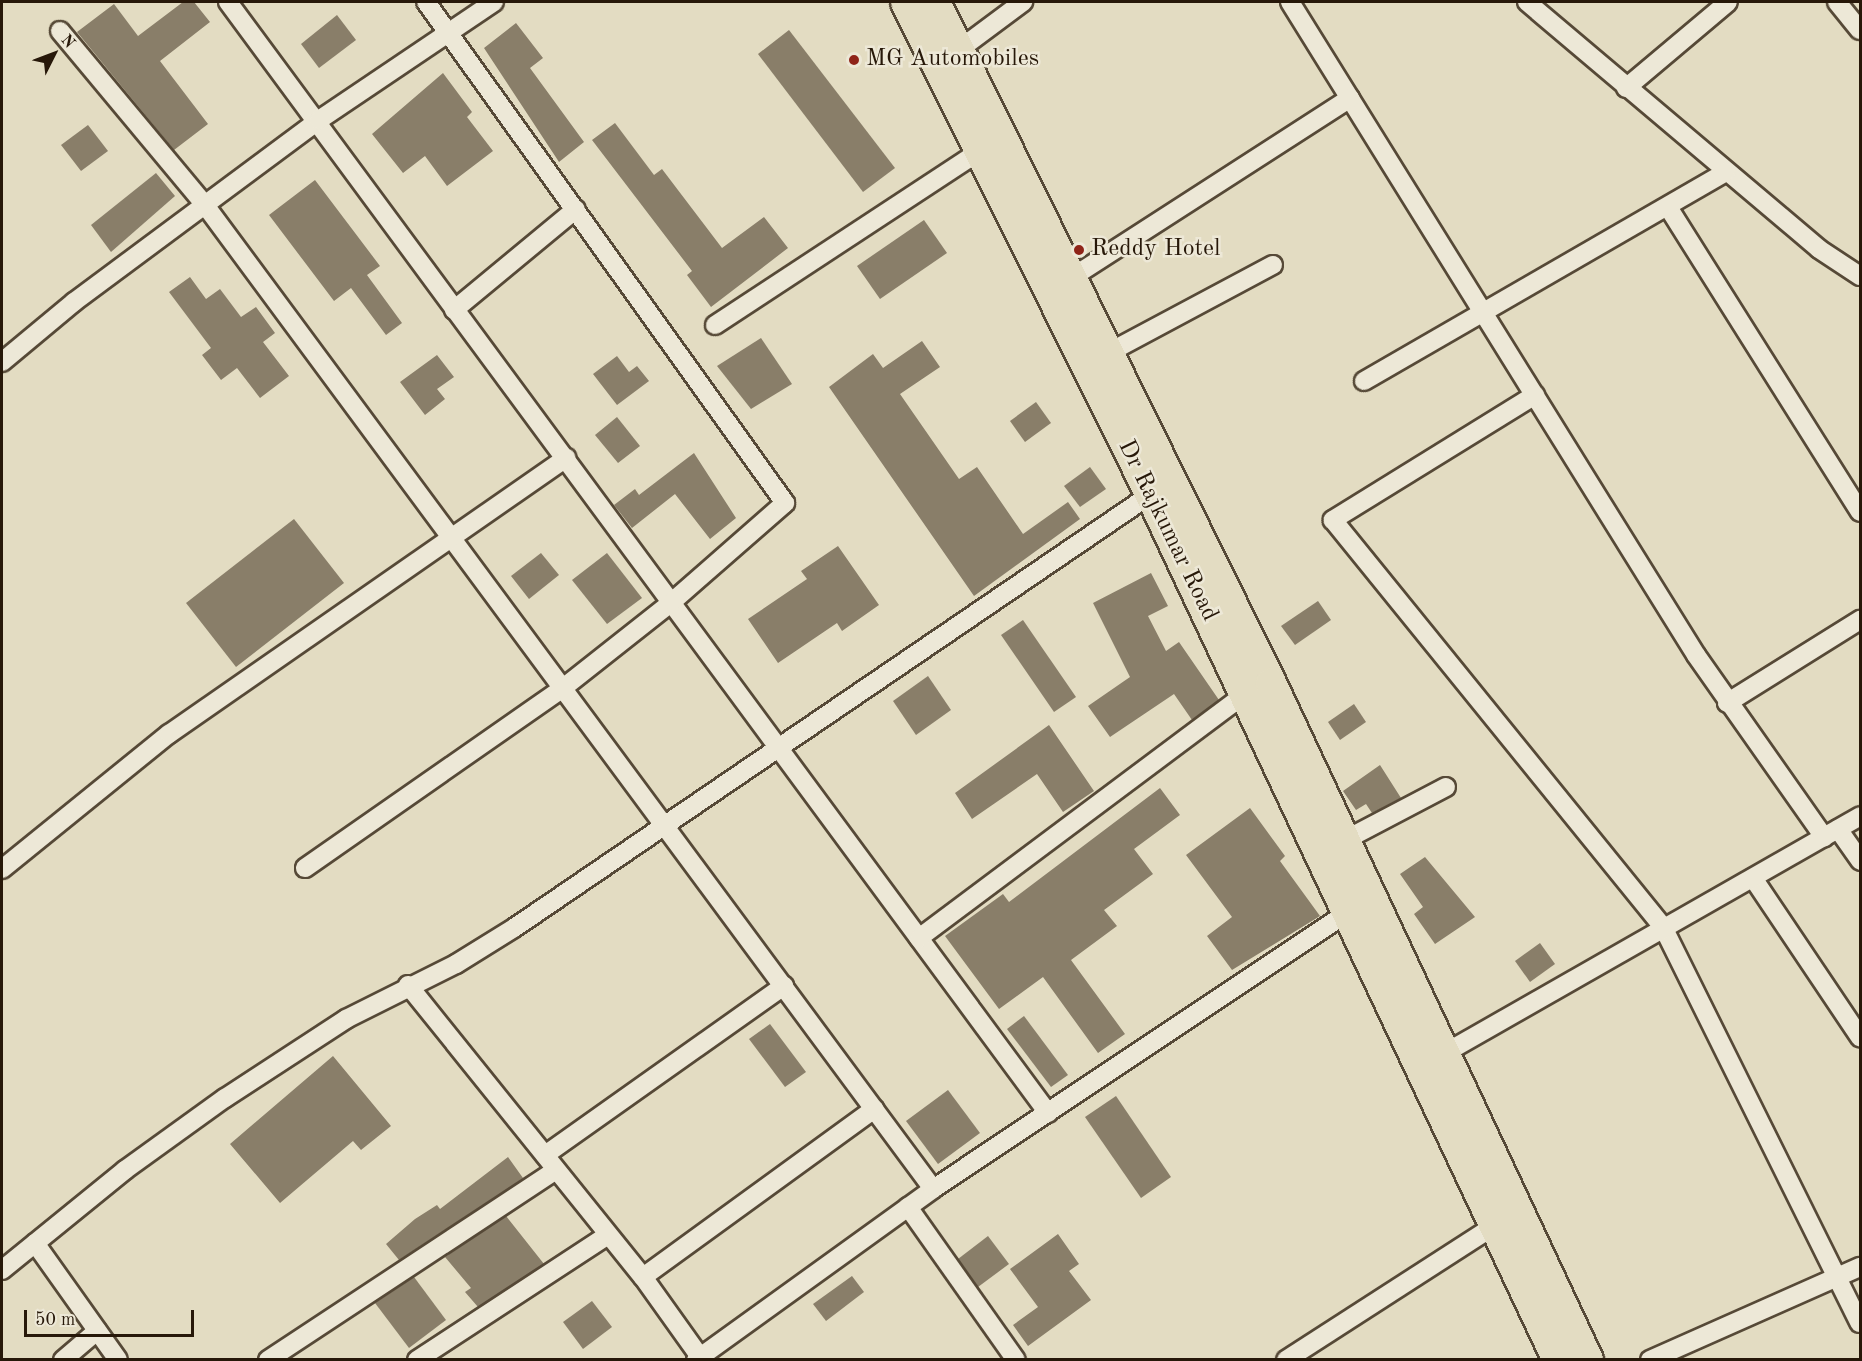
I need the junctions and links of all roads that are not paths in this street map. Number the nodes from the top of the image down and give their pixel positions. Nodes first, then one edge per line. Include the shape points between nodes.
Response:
1 (228, 2) edge
2 (426, 2) edge
3 (494, 2) edge
4 (906, 2) edge
5 (934, 2) edge
6 (1023, 2) edge
7 (1290, 2) edge
8 (1527, 2) edge
9 (1728, 2) edge
10 (1837, 2) edge
11 (60, 30) dead end
12 (1860, 30) edge
13 (449, 32) junction
14 (960, 49) junction
15 (1626, 88) junction
16 (1350, 98) junction
17 (319, 120) junction
18 (980, 151) junction
19 (1726, 172) junction
20 (205, 205) junction
21 (1668, 207) junction
22 (576, 210) junction
23 (1273, 265) dead end
24 (1860, 276) edge
25 (1071, 278) junction
26 (454, 310) junction
27 (1485, 315) junction
28 (715, 325) dead end
29 (1108, 352) junction
30 (2, 362) edge
31 (1364, 381) dead end
32 (1535, 396) junction
33 (566, 458) junction
34 (1161, 488) junction
35 (1860, 512) edge
36 (453, 541) junction
37 (673, 601) junction
38 (1860, 620) edge
39 (563, 688) junction
40 (1244, 696) junction
41 (1727, 703) junction
42 (776, 745) junction
43 (1446, 787) dead end
44 (1860, 816) edge
45 (663, 824) junction
46 (1831, 833) junction
47 (1345, 840) junction
48 (1860, 861) edge
49 (305, 868) dead end
50 (2, 869) edge
51 (1753, 878) junction
52 (1347, 913) junction
53 (1664, 927) junction
54 (919, 938) junction
55 (408, 985) junction
56 (784, 986) junction
57 (1860, 1037) edge
58 (1432, 1059) junction
59 (874, 1109) junction
60 (1048, 1113) junction
61 (550, 1163) junction
62 (933, 1189) junction
63 (908, 1207) junction
64 (1497, 1224) junction
65 (609, 1234) junction
66 (35, 1243) junction
67 (1860, 1267) edge
68 (2, 1270) edge
69 (643, 1277) junction
70 (1837, 1277) junction
71 (1860, 1323) edge
72 (97, 1331) junction
73 (698, 1358) edge
74 (63, 1359) edge
75 (118, 1359) edge
76 (268, 1359) edge
77 (417, 1359) edge
78 (1016, 1359) edge
79 (1286, 1359) edge
80 (1558, 1359) edge
81 (1588, 1359) edge
82 (1650, 1359) edge

1 - 17 street
2 - 13 street
3 - 13 street
4 - 18 highway, Dr Rajkumar Road
5 - 14 highway, Dr Rajkumar Road
6 - 14 street
7 - 16 street
8 - 15 street
9 - 15 street
10 - 12 street
11 - 20 street
13 - 17 street
13 - 22 street
14 - 25 highway, Dr Rajkumar Road
15 - 19 street
16 - 25 street
16 - 27 street
17 - 20 street
17 - 26 street
18 - 28 street
18 - 34 highway, Dr Rajkumar Road
19 - 21 street
19 - 24 street via 1819,249
20 - 30 street
20 - 36 street
21 - 27 street
21 - 35 street
22 - 26 street
22 - 37 street via 785,503
23 - 29 street
25 - 29 highway, Dr Rajkumar Road
26 - 33 street
27 - 31 street
27 - 32 street
29 - 34 highway, Dr Rajkumar Road
32 - 41 street
32 - 53 street via 1333,520
33 - 36 street
33 - 37 street
34 - 40 highway, Dr Rajkumar Road
34 - 42 street
34 - 47 highway, Dr Rajkumar Road
36 - 39 street
36 - 50 street via 169,734
37 - 39 street
37 - 42 street
38 - 41 street
39 - 45 street
39 - 49 street
40 - 52 highway, Dr Rajkumar Road
40 - 54 street
41 - 46 street
42 - 45 street
42 - 54 street
43 - 47 street
44 - 46 street
45 - 55 street via 514,928 456,964
45 - 56 street
46 - 48 street
46 - 51 street
47 - 58 highway, Dr Rajkumar Road
51 - 53 street
51 - 57 street
52 - 58 highway, Dr Rajkumar Road
52 - 60 street
53 - 58 street
53 - 70 street
54 - 60 street
55 - 61 street
55 - 66 street via 225,1098
56 - 59 street
56 - 61 street
58 - 64 highway
58 - 81 highway
59 - 62 street
59 - 69 street
60 - 62 street
61 - 65 street
61 - 76 street
62 - 63 street
63 - 73 street
63 - 78 street
64 - 79 street
64 - 80 highway
65 - 69 street
65 - 77 street
66 - 68 street
66 - 72 street
67 - 70 street
69 - 73 street
70 - 71 street
70 - 82 street
72 - 74 street
72 - 75 street

